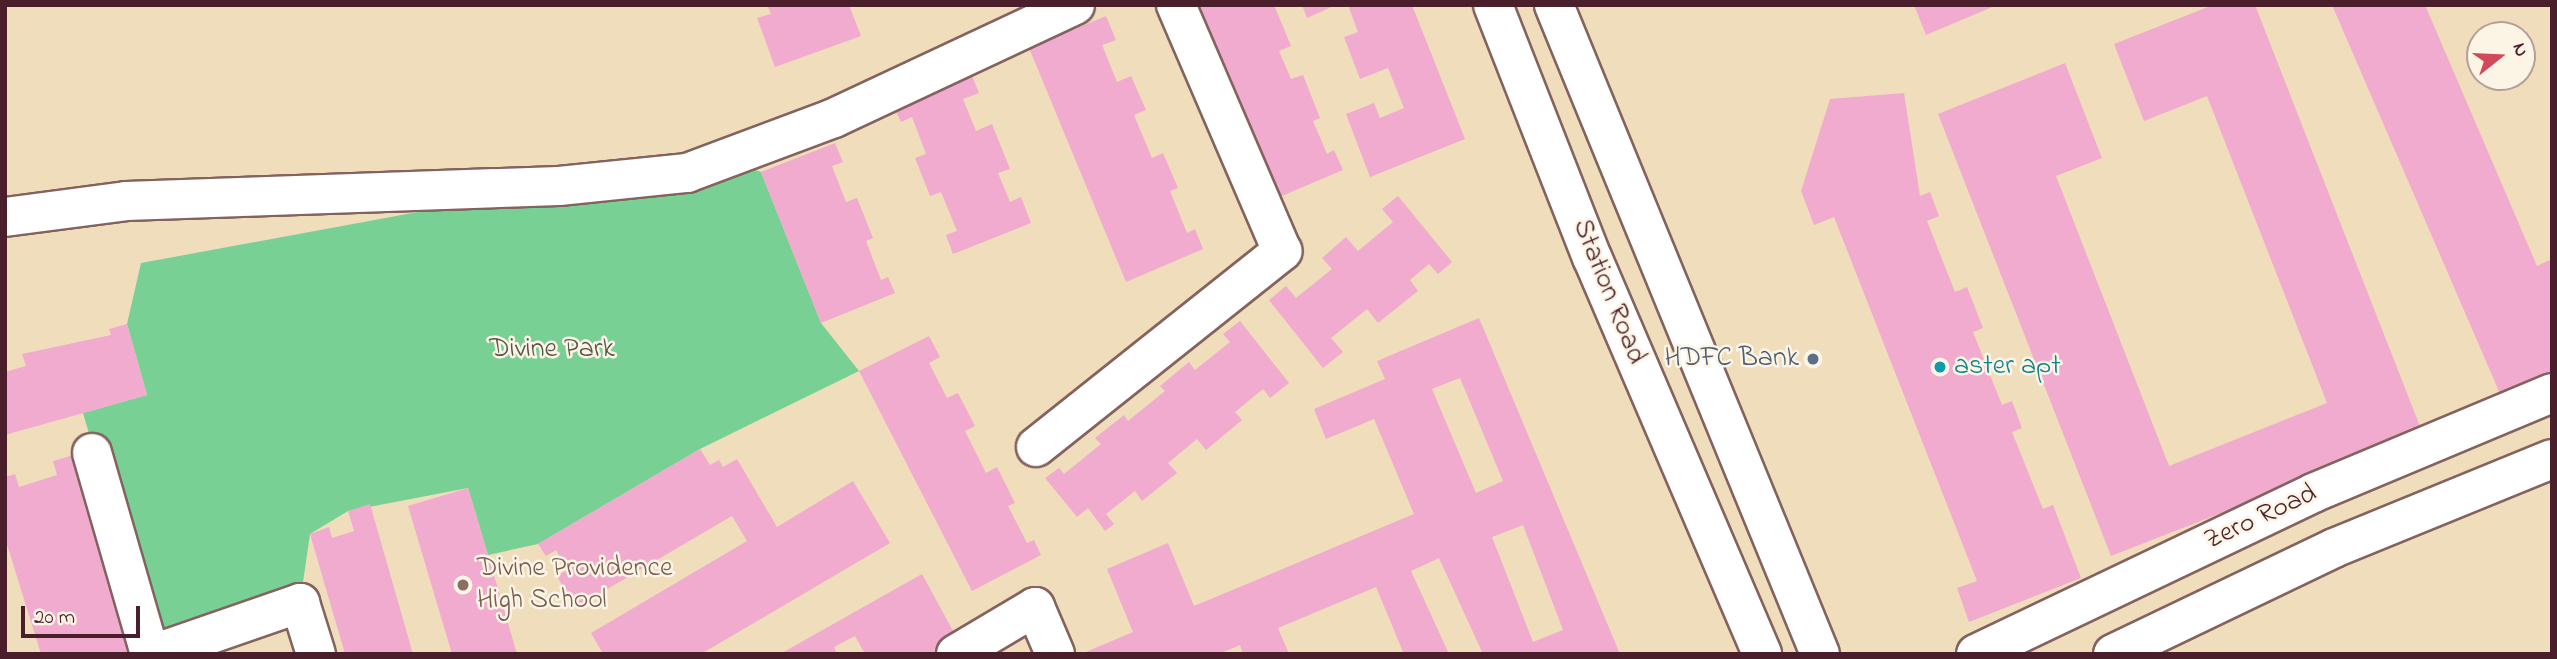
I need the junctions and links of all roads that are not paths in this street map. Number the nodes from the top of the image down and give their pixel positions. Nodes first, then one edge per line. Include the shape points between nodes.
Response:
1 (1075, 5) edge
2 (1176, 5) edge
3 (1493, 5) edge
4 (1554, 5) edge
5 (5, 217) edge
6 (2552, 393) edge
7 (1036, 447) dead end
8 (92, 453) dead end
9 (2552, 459) edge
10 (2313, 494) junction
11 (2334, 548) junction
12 (152, 654) edge
13 (316, 654) edge
14 (956, 654) edge
15 (1055, 654) edge
16 (1762, 654) edge
17 (1820, 654) edge
18 (1976, 654) edge
19 (2113, 654) edge

1 - 5 street via 834,118 687,173 559,187 126,201
2 - 7 street via 1282,251
3 - 16 street, Station Road via 1592,257
4 - 17 street, Station Road
6 - 10 street, Zero Road
8 - 12 street
9 - 11 street, Zero Road
10 - 11 street
10 - 18 street, Zero Road
11 - 19 street, Zero Road
12 - 13 street via 300,603
14 - 15 street via 1035,607

